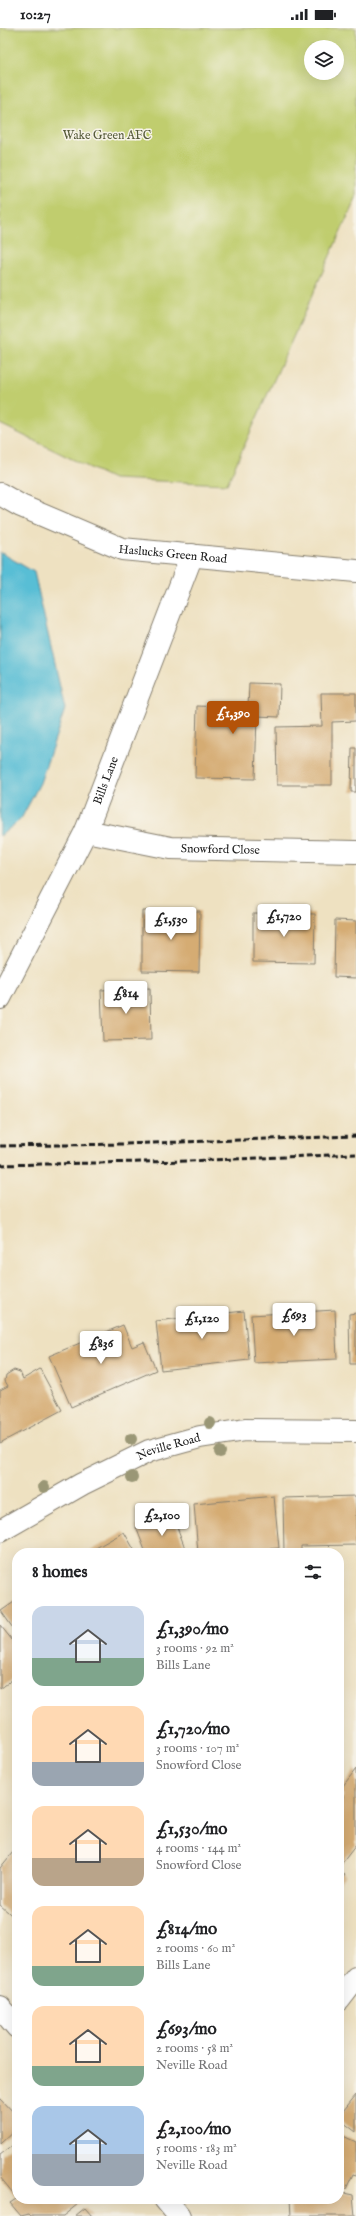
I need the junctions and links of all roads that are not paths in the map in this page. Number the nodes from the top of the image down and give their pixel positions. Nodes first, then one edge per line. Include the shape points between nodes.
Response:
1 (0, 494) edge
2 (192, 555) junction
3 (356, 572) edge
4 (86, 831) junction
5 (356, 852) edge
6 (0, 998) edge
7 (356, 1431) edge
8 (0, 1531) edge
9 (356, 1978) edge
10 (344, 1994) edge
11 (0, 2007) edge
12 (12, 2021) edge

1 - 2 street, Haslucks Green Road via 21,506 122,549
2 - 3 street, Haslucks Green Road
2 - 4 street, Bills Lane
4 - 5 street, Snowford Close via 171,848
4 - 6 street, Bills Lane
7 - 8 street, Neville Road via 245,1430 200,1437 148,1450
9 - 10 street
11 - 12 street

